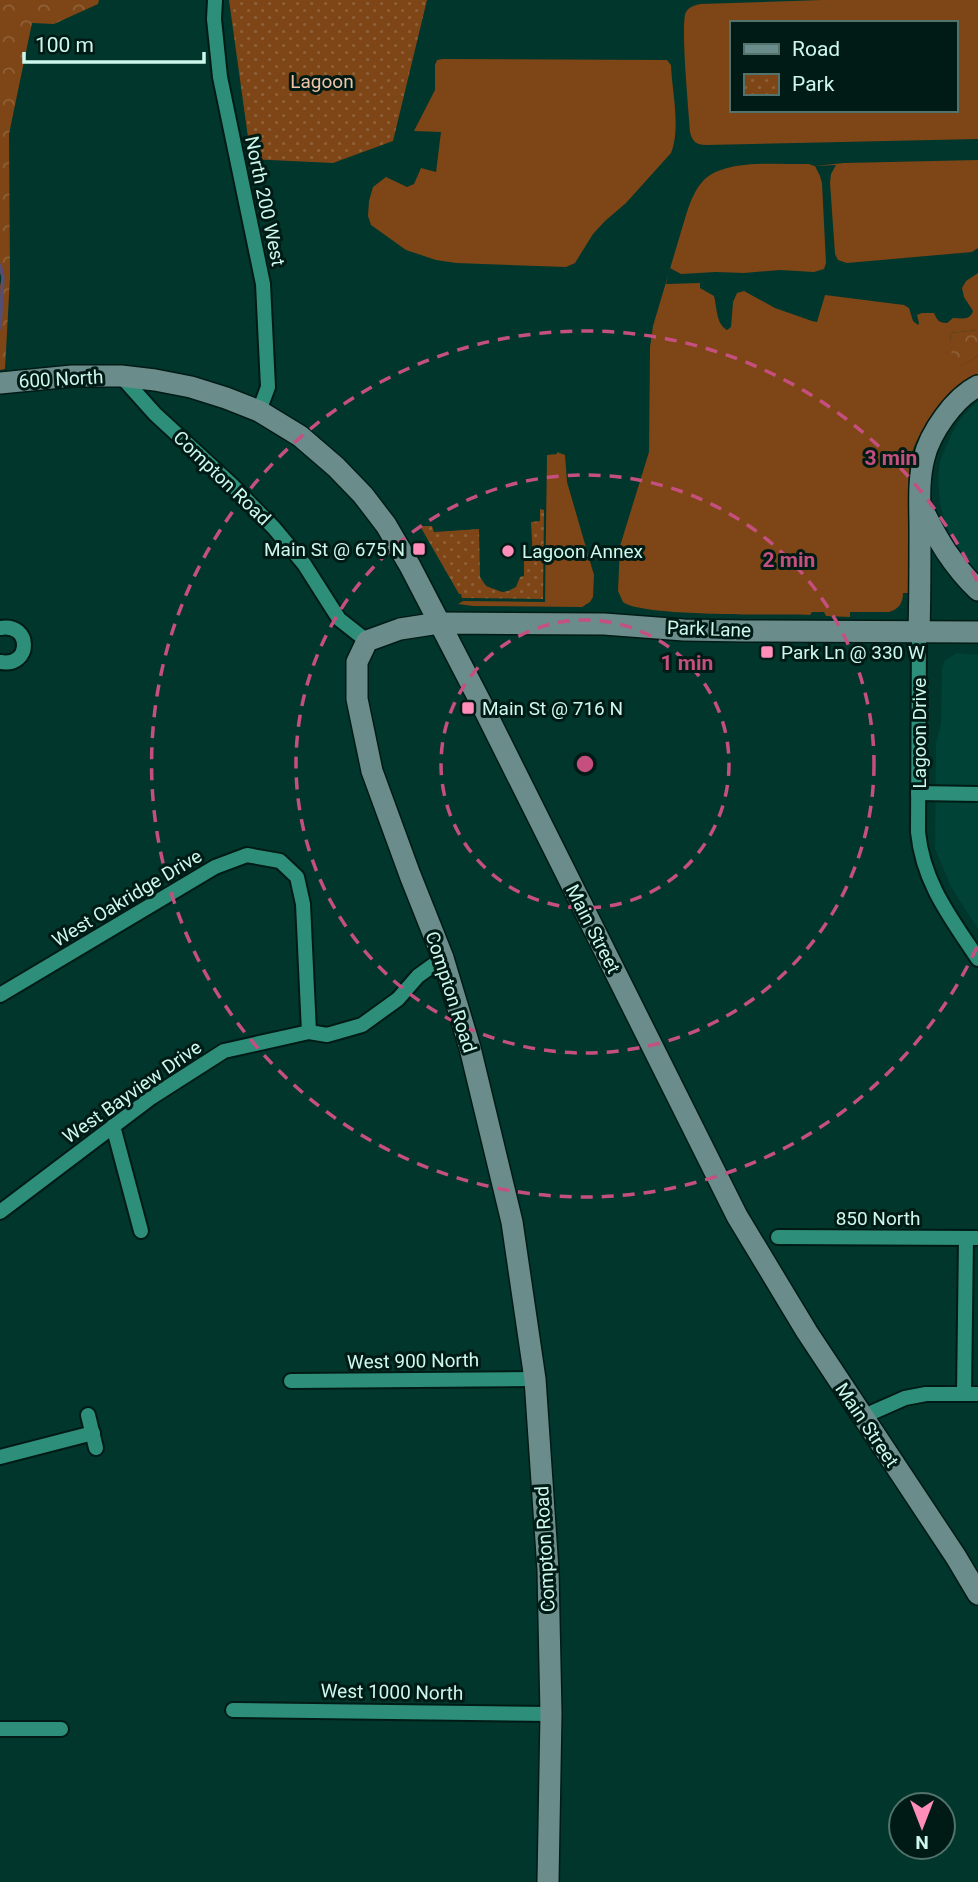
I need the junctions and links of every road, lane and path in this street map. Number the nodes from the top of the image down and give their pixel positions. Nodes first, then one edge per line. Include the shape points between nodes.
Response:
1 (215, 0) edge
2 (121, 376) junction
3 (0, 383) edge
4 (978, 386) edge
5 (259, 411) junction
6 (920, 504) junction
7 (978, 590) edge
8 (439, 623) junction
9 (0, 628) edge
10 (919, 632) junction
11 (978, 632) edge
12 (367, 641) junction
13 (0, 662) edge
14 (918, 793) junction
15 (978, 794) edge
16 (443, 958) junction
17 (978, 959) edge
18 (0, 995) edge
19 (310, 1032) junction
20 (113, 1126) junction
21 (0, 1212) edge
22 (141, 1231) dead end
23 (778, 1237) dead end
24 (972, 1238) edge
25 (535, 1379) junction
26 (291, 1381) dead end
27 (971, 1394) edge
28 (88, 1415) dead end
29 (862, 1416) junction
30 (0, 1457) edge
31 (978, 1594) edge
32 (233, 1710) dead end
33 (551, 1714) junction
34 (0, 1729) edge
35 (61, 1730) dead end
36 (548, 1882) edge

1 - 5 street, North 200 West via 220,77 263,284 268,387
2 - 3 main road, 600 North
2 - 5 main road, Main Street via 191,387
2 - 12 street, Compton Road via 274,528 339,619
4 - 6 main road, Lagoon Drive via 950,410 933,434 924,457
5 - 8 main road, Main Street via 300,436 363,495 386,525
6 - 7 main road via 955,566
6 - 10 main road, Lagoon Drive
8 - 10 main road, Park Lane
8 - 12 main road, Park Lane via 400,629
8 - 29 main road, Main Street via 737,1216
9 - 13 street via 15,629 24,645 16,661
10 - 11 main road, Park Lane
10 - 14 street, Lagoon Drive
12 - 16 main road, Compton Road via 357,662 357,699 372,771
14 - 15 street
14 - 17 street, Lagoon Drive via 919,849 924,867
16 - 19 street, West Bayview Drive via 362,1025 327,1035
16 - 25 main road, Compton Road via 512,1222
18 - 19 street, West Oakridge Drive via 215,867 247,855 280,861 297,877 303,904
19 - 20 street, West Bayview Drive via 224,1051
20 - 21 street, West Bayview Drive
20 - 22 street
23 - 24 street, 850 North
24 - 27 street
25 - 26 street, West 900 North
25 - 33 main road, Compton Road via 548,1570
27 - 29 street via 905,1398
28 - 30 street via 94,1441
29 - 31 main road, Main Street
32 - 33 street, West 1000 North
33 - 36 main road, Compton Road
34 - 35 street

